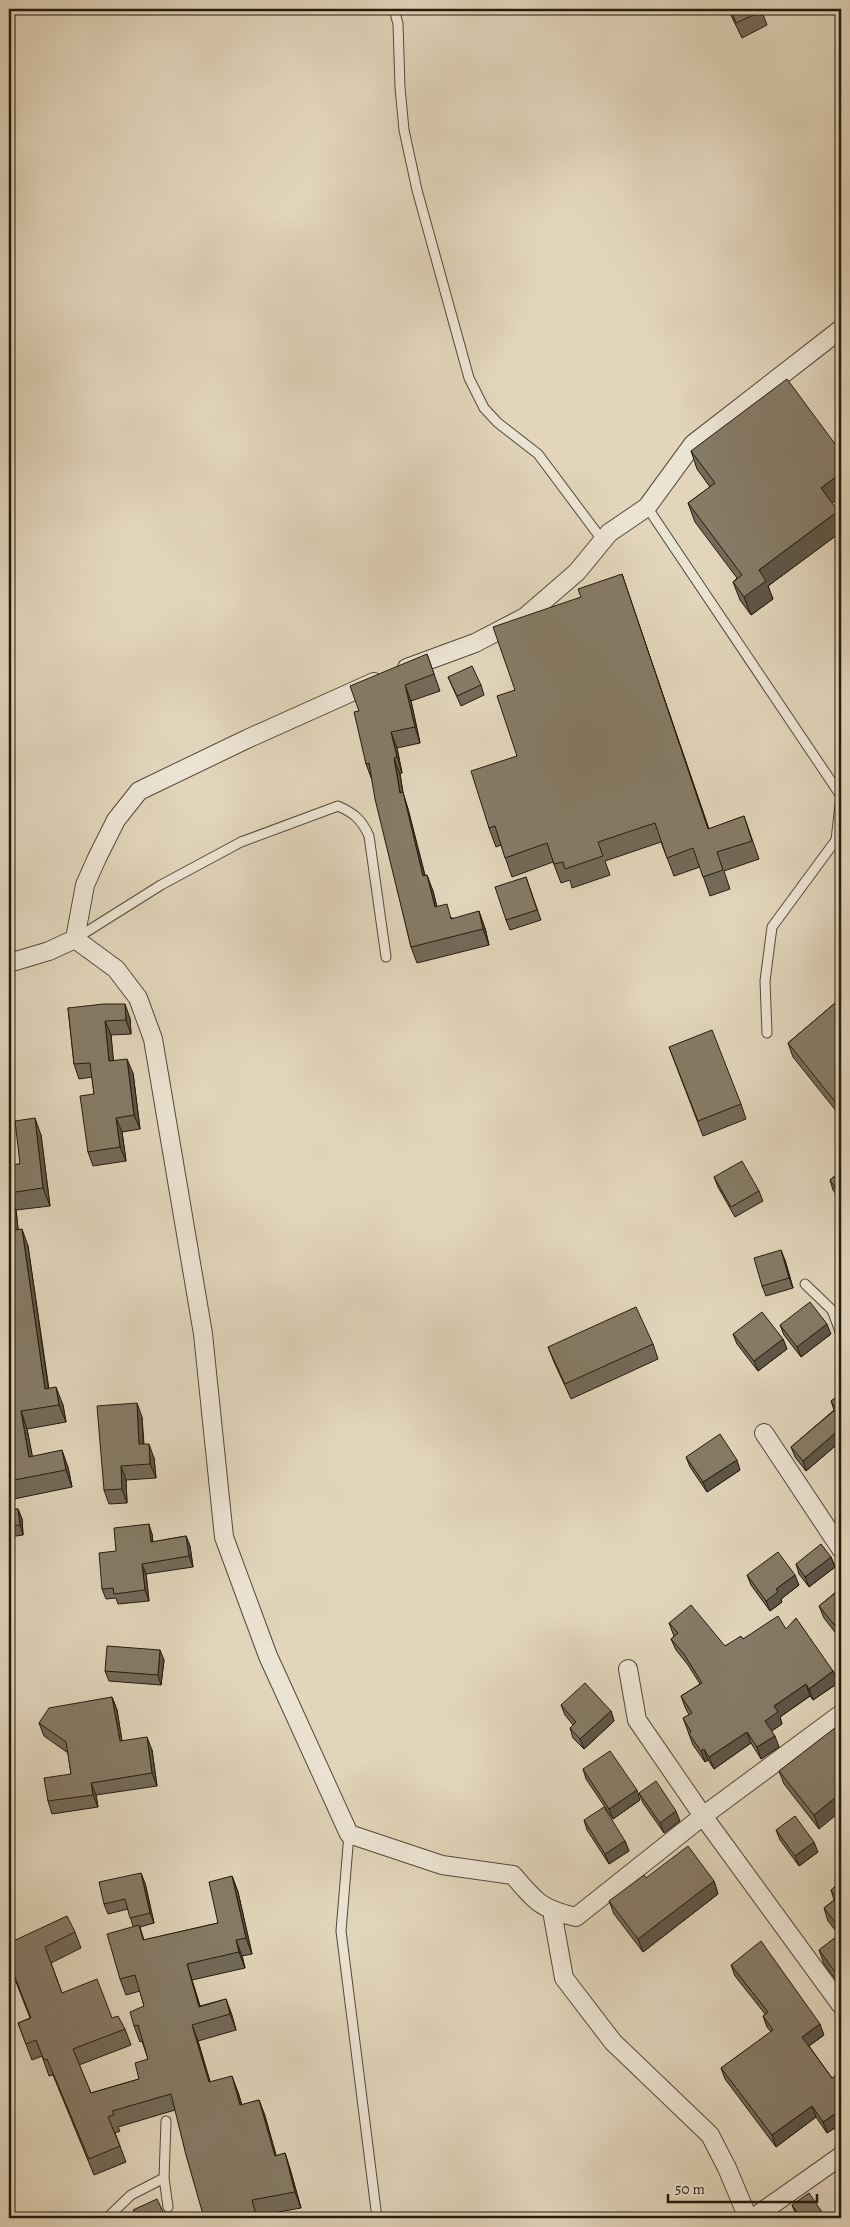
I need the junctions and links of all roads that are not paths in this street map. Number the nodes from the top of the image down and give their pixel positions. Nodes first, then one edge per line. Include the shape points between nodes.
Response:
1 (394, 9) edge
2 (841, 328) edge
3 (647, 507) junction
4 (603, 541) junction
5 (75, 939) junction
6 (386, 957) dead end
7 (9, 962) edge
8 (767, 1032) dead end
9 (805, 1284) dead end
10 (841, 1334) edge
11 (764, 1433) dead end
12 (841, 1549) edge
13 (628, 1669) dead end
14 (841, 1714) edge
15 (703, 1816) junction
16 (349, 1834) junction
17 (552, 1911) junction
18 (841, 2005) edge
19 (166, 2121) dead end
20 (841, 2156) edge
21 (164, 2178) junction
22 (168, 2207) dead end
23 (107, 2218) edge
24 (377, 2218) edge
25 (748, 2218) edge
26 (753, 2218) edge

1 - 4 lane via 398,24 404,130 417,190 469,378 484,408 538,454
2 - 3 street via 693,444
3 - 4 street via 609,533
3 - 8 lane via 841,796 836,840 772,927 765,981
4 - 5 street via 578,572 525,617 475,643 425,660 139,791 116,820 85,885
5 - 6 lane via 161,885 241,842 338,806 363,822 369,836
5 - 7 street via 49,951
5 - 16 street via 116,969 138,998 153,1038 203,1334 224,1537 268,1656
9 - 10 lane via 832,1310
11 - 12 street
13 - 15 street via 638,1720
14 - 15 street
15 - 17 street via 576,1917
15 - 18 street
16 - 17 street via 442,1866 513,1875 533,1898
16 - 24 lane via 341,1931
17 - 25 street via 564,1978 613,2042 710,2135
19 - 21 lane
20 - 26 street
21 - 22 lane
21 - 23 lane via 131,2195

